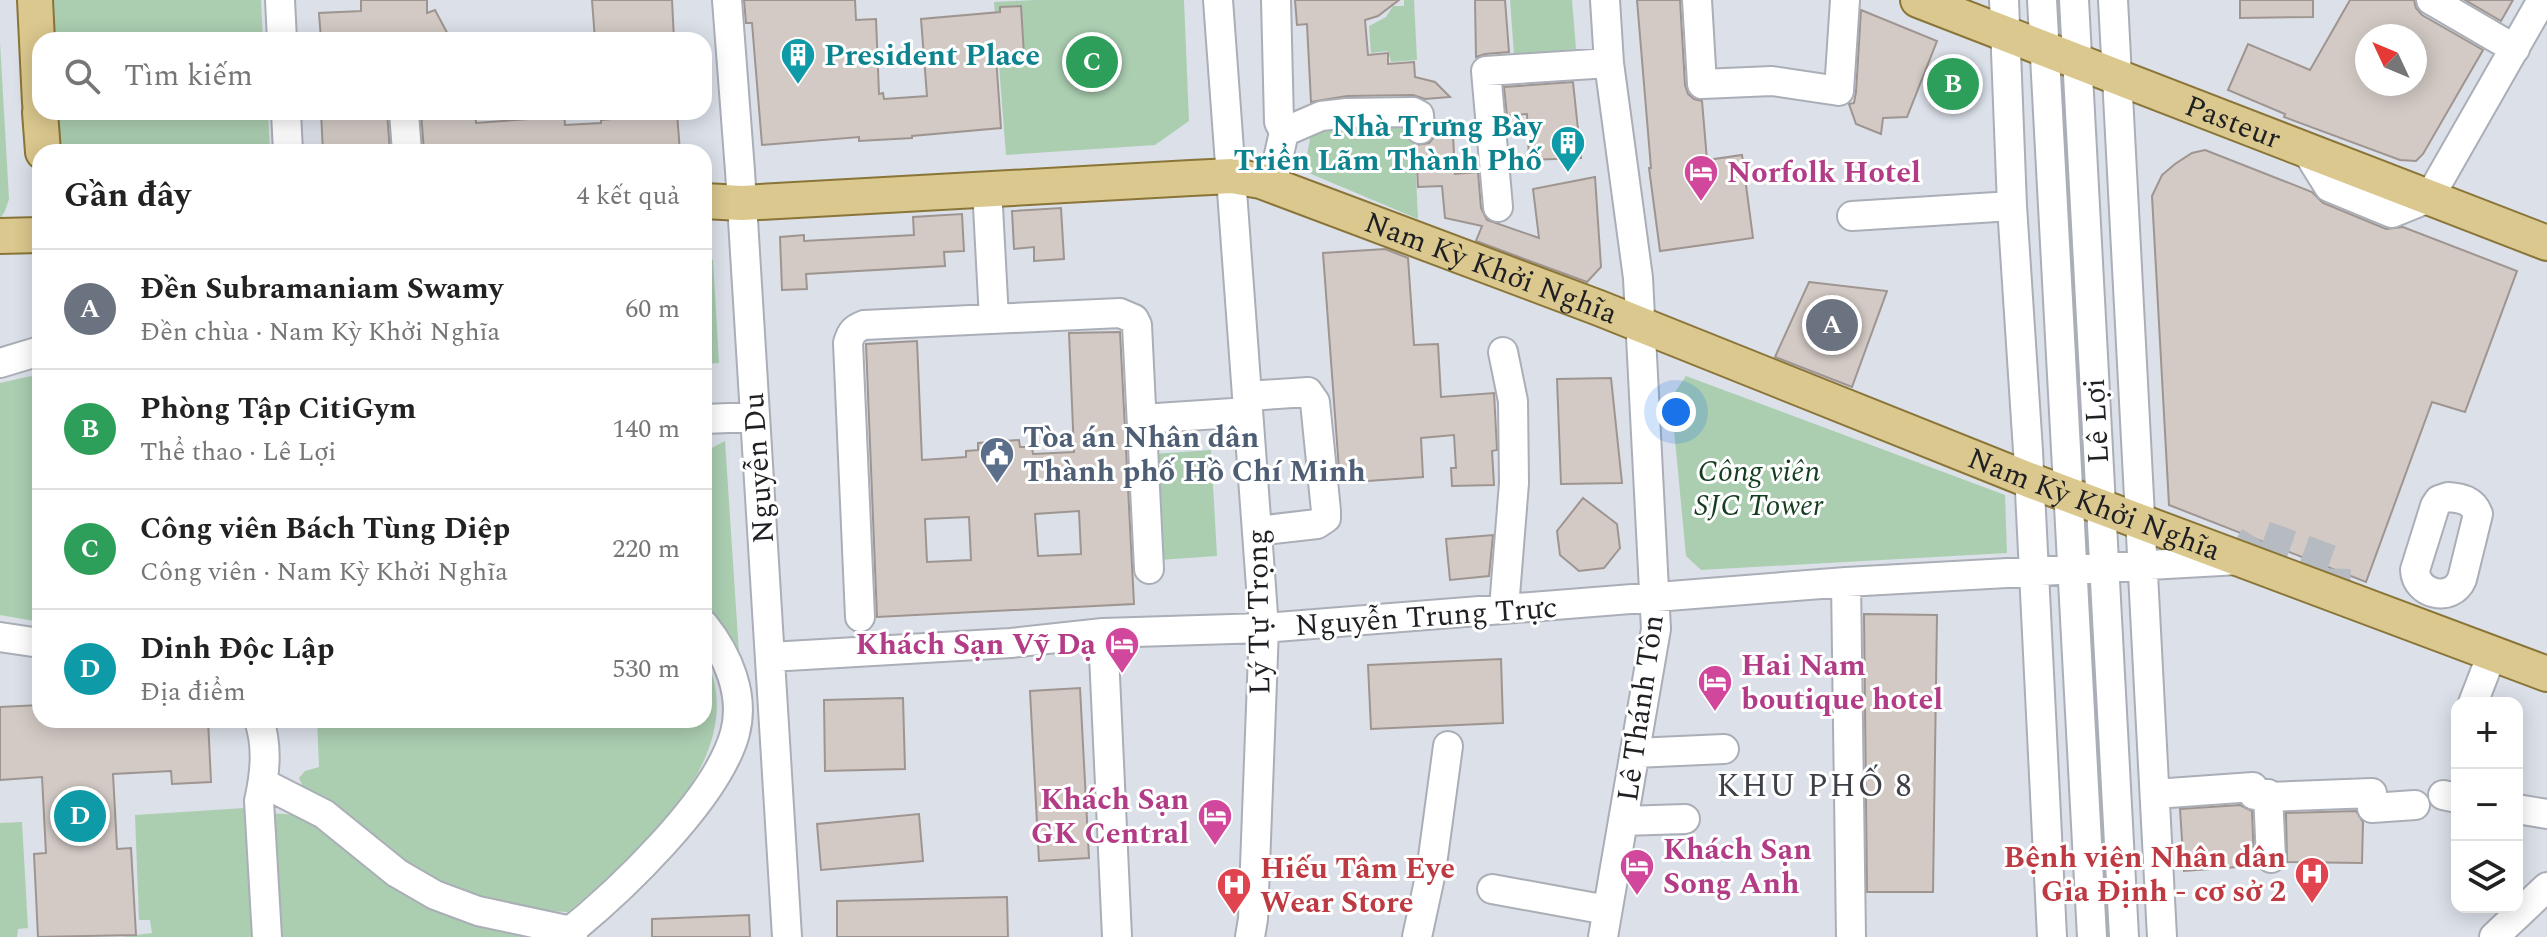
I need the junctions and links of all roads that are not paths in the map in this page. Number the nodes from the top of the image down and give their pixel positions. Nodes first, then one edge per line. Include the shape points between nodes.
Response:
1 (35, 0) edge
2 (280, 0) edge
3 (727, 0) edge
4 (1218, 0) edge
5 (1276, 0) edge
6 (1605, 0) edge
7 (1697, 0) edge
8 (1845, 0) edge
9 (1918, 0) edge
10 (2004, 0) edge
11 (2042, 0) edge
12 (2074, 0) edge
13 (2113, 0) edge
14 (2431, 0) edge
15 (2542, 0) edge
16 (37, 32) edge
17 (282, 32) edge
18 (2005, 34) junction
19 (2044, 49) junction
20 (2515, 49) junction
21 (2077, 62) junction
22 (1609, 63) junction
23 (2118, 77) junction
24 (41, 120) edge
25 (286, 120) edge
26 (405, 120) edge
27 (1420, 129) dead end
28 (1284, 132) junction
29 (42, 144) edge
30 (288, 144) edge
31 (406, 144) edge
32 (1232, 176) junction
33 (1272, 186) junction
34 (987, 188) junction
35 (2429, 198) junction
36 (712, 201) edge
37 (742, 203) junction
38 (2012, 206) junction
39 (1498, 207) dead end
40 (1852, 216) dead end
41 (32, 235) edge
42 (0, 236) edge
43 (2547, 243) edge
44 (994, 319) junction
45 (1640, 324) junction
46 (1503, 352) dead end
47 (32, 353) edge
48 (2, 360) edge
49 (1248, 404) junction
50 (754, 417) junction
51 (712, 419) edge
52 (1142, 419) junction
53 (2029, 480) junction
54 (2069, 495) junction
55 (2101, 507) junction
56 (2141, 522) junction
57 (1257, 531) junction
58 (2239, 560) junction
59 (2143, 565) junction
60 (2105, 568) junction
61 (1149, 569) dead end
62 (2073, 571) junction
63 (2034, 573) junction
64 (1846, 582) junction
65 (2435, 592) dead end
66 (1656, 598) junction
67 (1504, 608) junction
68 (860, 617) dead end
69 (2423, 627) junction
70 (1264, 628) junction
71 (1103, 633) junction
72 (0, 637) edge
73 (712, 637) edge
74 (32, 642) edge
75 (2492, 654) junction
76 (770, 657) junction
77 (2547, 674) edge
78 (2475, 697) edge
79 (772, 698) junction
80 (737, 700) junction
81 (261, 728) edge
82 (1448, 746) dead end
83 (1724, 749) dead end
84 (1635, 753) junction
85 (263, 783) junction
86 (2155, 794) junction
87 (2268, 797) junction
88 (2415, 805) dead end
89 (2523, 810) edge
90 (2547, 814) edge
91 (1685, 819) dead end
92 (1623, 821) junction
93 (2271, 858) dead end
94 (2547, 887) edge
95 (1492, 889) dead end
96 (1605, 924) edge
97 (569, 935) edge
98 (267, 937) edge
99 (787, 937) edge
100 (1117, 937) edge
101 (1250, 937) edge
102 (1417, 937) edge
103 (1851, 937) edge
104 (2052, 937) edge
105 (2092, 937) edge
106 (2124, 937) edge
107 (2162, 937) edge
108 (2494, 937) edge

1 - 16 main road
2 - 17 street
3 - 37 street, Nguyễn Du
4 - 32 street, Lý Tự Trọng
5 - 28 street via 1279,122
6 - 22 street, Lê Thánh Tôn
7 - 8 street via 1702,84 1772,81 1839,91
9 - 18 main road, Pasteur
10 - 18 street
11 - 19 street, Lê Lợi
12 - 21 street, Lê Lợi
13 - 23 street, Lê Lợi
14 - 20 street
15 - 20 street
18 - 19 main road, Pasteur
18 - 38 street
19 - 21 main road, Pasteur
19 - 54 street, Lê Lợi
20 - 35 street
21 - 23 main road, Pasteur
21 - 55 street, Lê Lợi
22 - 39 street via 1486,71
22 - 45 street, Lê Thánh Tôn
23 - 35 main road, Pasteur
23 - 56 street, Lê Lợi
24 - 29 main road
25 - 30 street
26 - 31 street
27 - 28 street via 1419,115 1413,112 1347,113 1321,116
28 - 33 street
32 - 33 main road, Nam Kỳ Khởi Nghĩa
32 - 34 main road, Nam Kỳ Khởi Nghĩa
32 - 49 street, Lý Tự Trọng
33 - 45 main road, Nam Kỳ Khởi Nghĩa
34 - 37 main road, Nam Kỳ Khởi Nghĩa
34 - 44 street
35 - 43 main road, Pasteur
36 - 37 main road, Nam Kỳ Khởi Nghĩa
37 - 50 street, Nguyễn Du
38 - 40 street
38 - 53 street
41 - 42 main road
44 - 52 street via 1128,314 1137,325
44 - 68 street via 864,325 850,334
45 - 53 main road, Nam Kỳ Khởi Nghĩa
45 - 66 street, Lê Thánh Tôn
46 - 67 street via 1513,401 1514,483
47 - 48 street
49 - 52 street
49 - 57 street, Lý Tự Trọng
49 - 57 street via 1308,392 1315,402 1326,511 1317,524
50 - 51 street
50 - 76 street, Nguyễn Du
52 - 61 street
53 - 54 main road, Nam Kỳ Khởi Nghĩa
53 - 63 street
54 - 55 main road, Nam Kỳ Khởi Nghĩa
54 - 62 street, Lê Lợi
55 - 56 main road, Nam Kỳ Khởi Nghĩa
55 - 60 street, Lê Lợi
56 - 58 main road, Nam Kỳ Khởi Nghĩa
56 - 59 street, Lê Lợi
57 - 70 street, Lý Tự Trọng
58 - 59 street, Nam Kỳ Khởi Nghĩa
58 - 69 main road, Nam Kỳ Khởi Nghĩa
59 - 60 street, Nam Kỳ Khởi Nghĩa
59 - 86 street, Lê Lợi
60 - 62 street, Nam Kỳ Khởi Nghĩa
60 - 106 street, Lê Lợi
62 - 63 street, Nguyễn Trung Trực
62 - 105 street, Lê Lợi
63 - 64 street, Nguyễn Trung Trực
63 - 104 street
64 - 66 street, Nguyễn Trung Trực
64 - 103 street
65 - 69 street
66 - 67 street, Nguyễn Trung Trực
66 - 84 street, Lê Thánh Tôn via 1656,629
67 - 70 street, Nguyễn Trung Trực
69 - 75 main road, Nam Kỳ Khởi Nghĩa
70 - 71 street, Nguyễn Trung Trực
70 - 101 street, Lý Tự Trọng
71 - 76 street, Nguyễn Trung Trực
71 - 100 street
72 - 74 street
73 - 80 street via 725,657
75 - 77 main road, Nam Kỳ Khởi Nghĩa
75 - 78 street
76 - 79 street, Nguyễn Du
79 - 80 street
79 - 99 street, Nguyễn Du
80 - 97 street via 728,752 698,801
81 - 85 street
82 - 102 street
83 - 84 street
84 - 92 street, Lê Thánh Tôn
85 - 97 street via 324,814 397,873 435,895
85 - 98 street via 259,801
86 - 87 street via 2253,787 2254,795
86 - 107 street, Lê Lợi
87 - 88 street via 2372,793 2372,808
87 - 93 street
89 - 90 street
91 - 92 street
92 - 96 street, Lê Thánh Tôn
94 - 108 street
95 - 96 street

